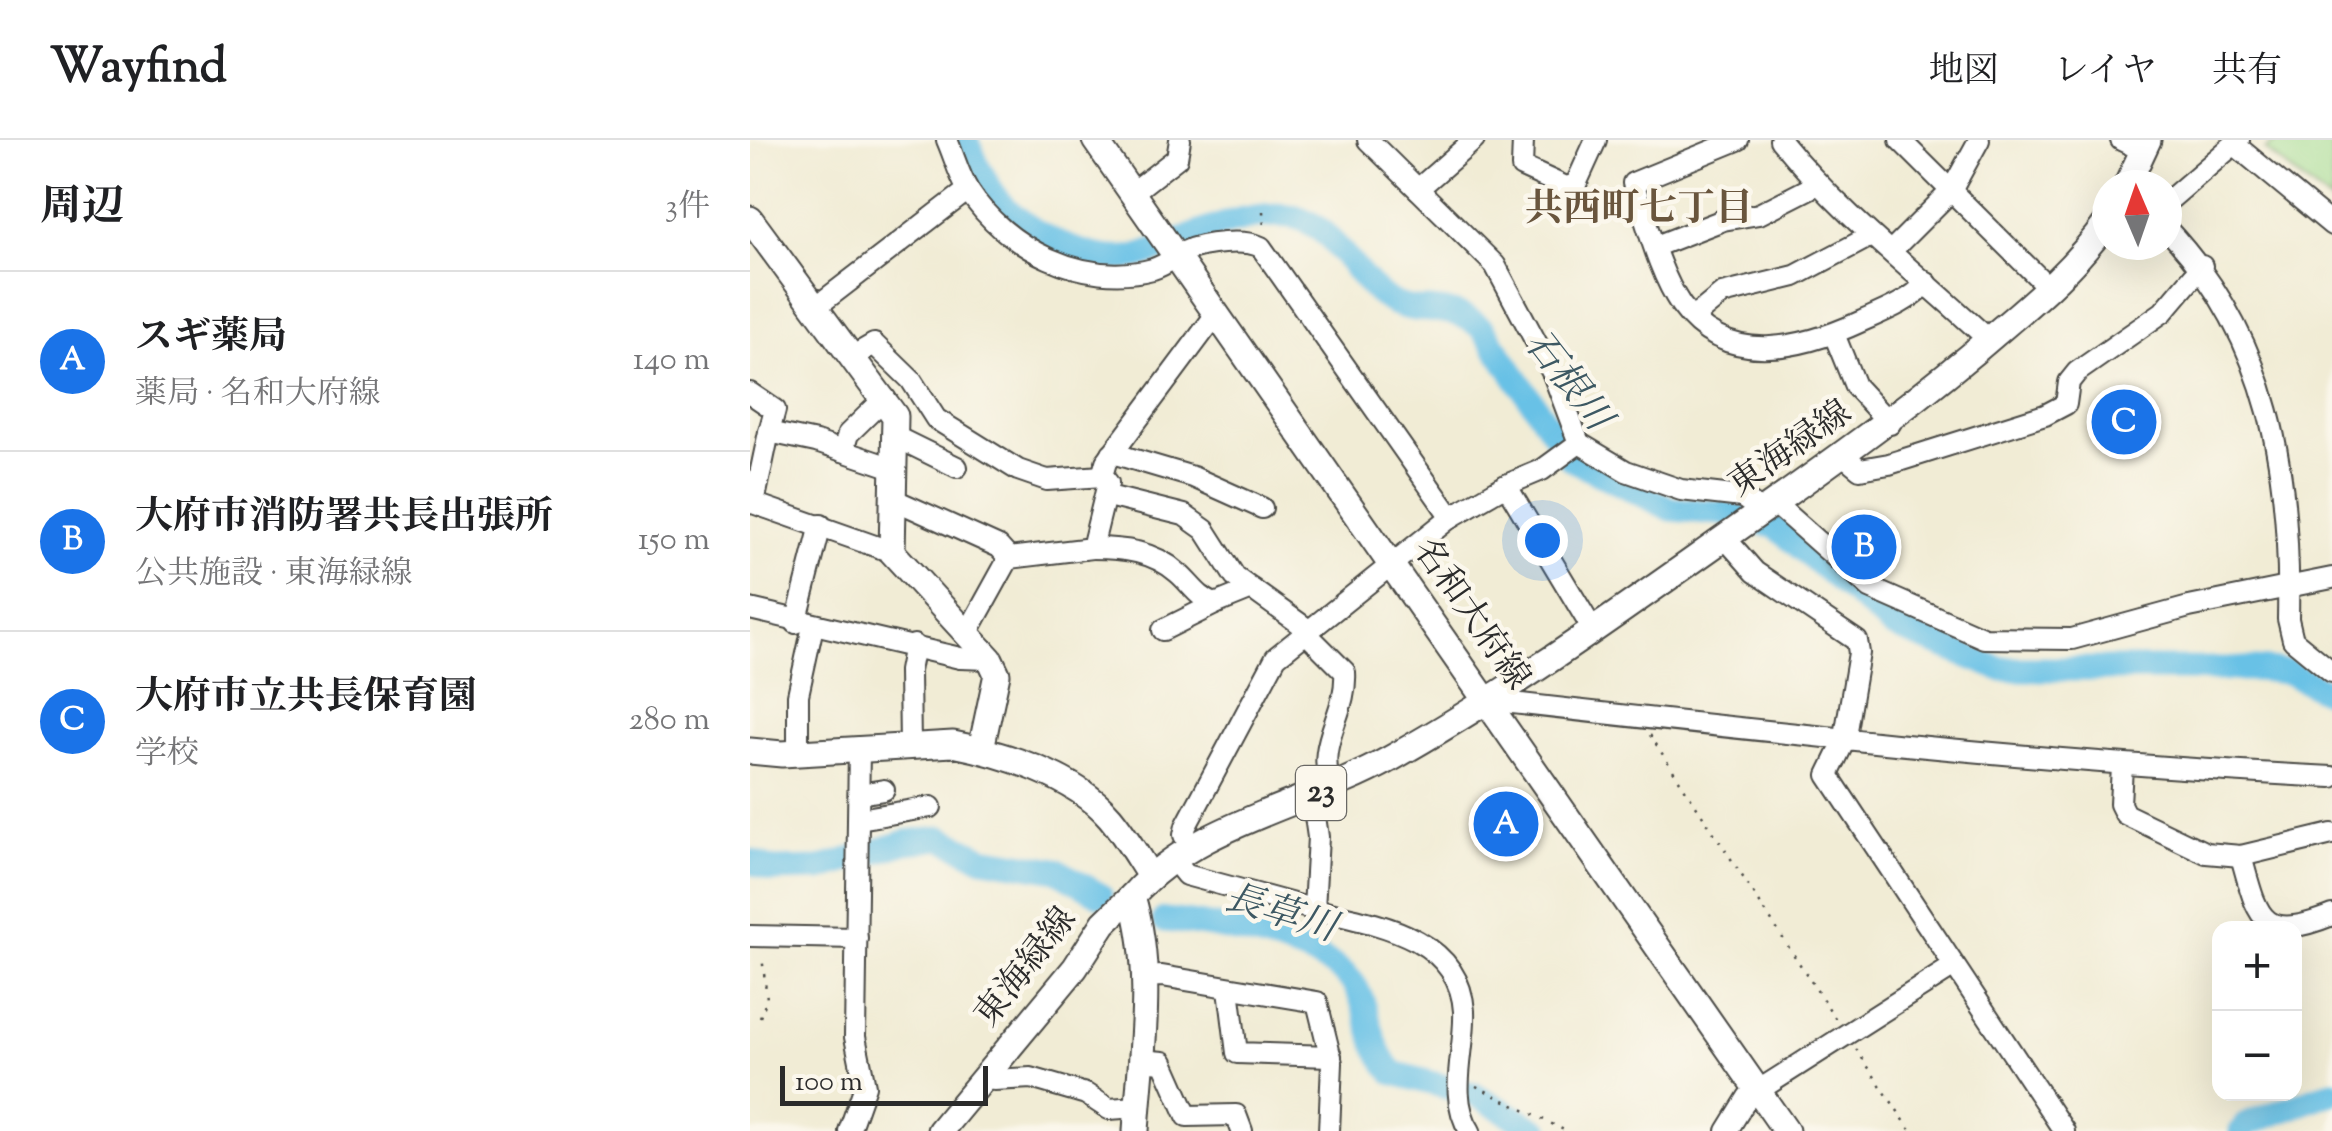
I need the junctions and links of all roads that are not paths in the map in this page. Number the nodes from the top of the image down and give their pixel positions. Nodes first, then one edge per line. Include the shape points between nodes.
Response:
1 (948, 140) edge
2 (1095, 140) edge
3 (1180, 140) edge
4 (1474, 140) edge
5 (1523, 140) edge
6 (1596, 140) edge
7 (1738, 140) edge
8 (1780, 140) edge
9 (1900, 140) edge
10 (1979, 140) edge
11 (1372, 141) edge
12 (2237, 142) edge
13 (2138, 144) edge
14 (2131, 170) edge
15 (1816, 185) junction
16 (1418, 189) junction
17 (2182, 189) edge
18 (968, 190) junction
19 (1951, 191) junction
20 (1132, 193) junction
21 (750, 218) edge
22 (2332, 225) edge
23 (1868, 237) junction
24 (2092, 243) edge
25 (2182, 244) edge
26 (1656, 246) junction
27 (1170, 247) junction
28 (1892, 250) junction
29 (2202, 266) junction
30 (1927, 282) junction
31 (2049, 288) junction
32 (817, 306) junction
33 (1217, 313) junction
34 (1694, 317) junction
35 (1834, 334) junction
36 (1988, 340) junction
37 (855, 355) junction
38 (917, 390) junction
39 (750, 393) edge
40 (893, 417) junction
41 (1890, 424) junction
42 (769, 432) junction
43 (1579, 443) junction
44 (843, 451) junction
45 (1112, 454) junction
46 (1844, 456) junction
47 (957, 467) dead end
48 (896, 469) junction
49 (1506, 485) junction
50 (1105, 486) junction
51 (895, 500) junction
52 (752, 503) edge
53 (1262, 508) dead end
54 (1766, 509) junction
55 (1451, 517) junction
56 (821, 525) junction
57 (1730, 535) junction
58 (1092, 548) junction
59 (892, 552) junction
60 (1010, 558) junction
61 (1392, 566) junction
62 (2332, 578) edge
63 (2289, 589) junction
64 (1252, 590) junction
65 (1215, 604) junction
66 (750, 609) edge
67 (805, 624) junction
68 (1163, 630) dead end
69 (1593, 630) junction
70 (1308, 633) junction
71 (967, 634) junction
72 (914, 645) junction
73 (990, 659) junction
74 (2332, 672) edge
75 (1486, 700) junction
76 (1844, 742) junction
77 (910, 746) junction
78 (860, 748) junction
79 (981, 749) junction
80 (750, 750) edge
81 (798, 752) junction
82 (2122, 766) junction
83 (2332, 777) edge
84 (884, 790) dead end
85 (1322, 792) junction
86 (859, 794) junction
87 (931, 806) dead end
88 (859, 818) junction
89 (2332, 834) edge
90 (1182, 855) junction
91 (2241, 856) junction
92 (1150, 876) junction
93 (1132, 896) junction
94 (1314, 909) junction
95 (2332, 915) edge
96 (756, 937) edge
97 (857, 938) junction
98 (1954, 966) junction
99 (1146, 978) junction
100 (1229, 989) junction
101 (1331, 1056) junction
102 (1140, 1060) junction
103 (988, 1075) junction
104 (1759, 1093) junction
105 (1137, 1119) edge
106 (849, 1131) edge
107 (940, 1131) edge
108 (1242, 1131) edge
109 (1330, 1131) edge
110 (1470, 1131) edge
111 (1727, 1131) edge
112 (1786, 1131) edge
113 (2064, 1131) edge

1 - 18 street
2 - 20 main road, 名和大府線
3 - 20 street via 1177,158
4 - 16 street
5 - 6 street via 1522,167 1566,188 1576,184
7 - 26 street via 1634,184
8 - 15 street
9 - 19 street
10 - 19 street
11 - 16 street
12 - 17 street
12 - 22 street
13 - 14 main road
15 - 23 street
15 - 26 street via 1759,214 1722,220
16 - 43 street via 1495,265 1553,374
18 - 27 street via 1018,242 1048,260 1130,273
18 - 32 street
19 - 28 street
19 - 31 street
20 - 27 main road, 名和大府線
21 - 32 main road
23 - 28 street
23 - 34 street via 1795,276 1722,294
24 - 31 main road, 東海緑線
25 - 29 street
26 - 34 street via 1680,302
27 - 33 main road, 名和大府線
27 - 55 street via 1261,247
28 - 30 street
29 - 46 street via 2163,312 2077,372 2066,404 2056,410 1888,464 1860,468
29 - 63 street via 2223,296 2269,417 2288,513
30 - 35 street via 1911,299
30 - 36 street
31 - 36 main road, 東海緑線
32 - 37 main road
33 - 45 street
33 - 61 main road, 名和大府線
34 - 35 street via 1749,347 1796,348
35 - 41 street via 1856,386
36 - 41 main road, 東海緑線
37 - 38 street via 874,344
37 - 40 main road
38 - 40 street
38 - 50 street via 936,419 1018,470
39 - 42 street via 775,410
40 - 44 street via 848,434
40 - 47 street
40 - 48 main road
41 - 46 main road, 東海緑線
42 - 44 street
42 - 52 street
43 - 49 street
43 - 54 street via 1626,471 1680,490 1742,497
44 - 48 street
45 - 50 street
45 - 53 street via 1193,477
46 - 54 main road, 東海緑線
48 - 51 main road
49 - 55 street
49 - 69 street
50 - 58 street
50 - 64 street via 1184,515
51 - 59 main road
51 - 60 street
52 - 56 street
54 - 57 main road, 東海緑線
54 - 63 street via 1870,588 1984,638 2072,639
55 - 61 street
56 - 59 street
56 - 67 street
57 - 69 main road, 東海緑線
57 - 76 street via 1754,572 1857,641
58 - 60 street
58 - 65 street via 1149,555
59 - 71 main road
60 - 71 street
61 - 70 street
61 - 75 main road, 名和大府線
62 - 63 street
63 - 74 street via 2293,640
64 - 65 street
64 - 70 street
65 - 68 street
66 - 67 street
67 - 72 street
67 - 81 street
69 - 75 main road, 東海緑線
70 - 85 street via 1345,672 1325,749
70 - 90 street via 1276,657 1260,682 1186,826
71 - 73 main road
72 - 73 street
72 - 77 street
73 - 79 main road via 997,674
75 - 76 street
75 - 85 main road, 23
75 - 104 main road, 名和大府線
76 - 82 street
76 - 98 street via 1828,774
77 - 78 main road
77 - 79 main road
78 - 81 main road
78 - 86 street
79 - 92 main road via 1073,788 1108,814
80 - 81 main road
82 - 83 street
82 - 91 street via 2125,814 2206,853
84 - 86 street
85 - 90 main road, 23
85 - 94 street
86 - 88 street
87 - 88 street
88 - 97 street
89 - 91 street
90 - 92 main road, 23
90 - 94 street via 1186,875
91 - 95 street via 2257,914 2270,924 2302,927
92 - 93 main road, 23
93 - 99 main road
93 - 103 main road, 東海緑線
94 - 110 street via 1376,922 1428,948 1454,972 1464,1012 1460,1090
96 - 97 street
97 - 106 street via 855,1037 865,1086
98 - 104 street
98 - 113 street
99 - 100 street
99 - 102 main road
100 - 101 street via 1317,1002
100 - 101 street via 1237,1053
101 - 109 street
102 - 105 main road
102 - 108 street via 1164,1062 1187,1116 1236,1114
103 - 105 street via 1030,1078 1086,1094
103 - 107 main road, 東海緑線
104 - 111 street via 1748,1098
104 - 112 main road, 名和大府線

